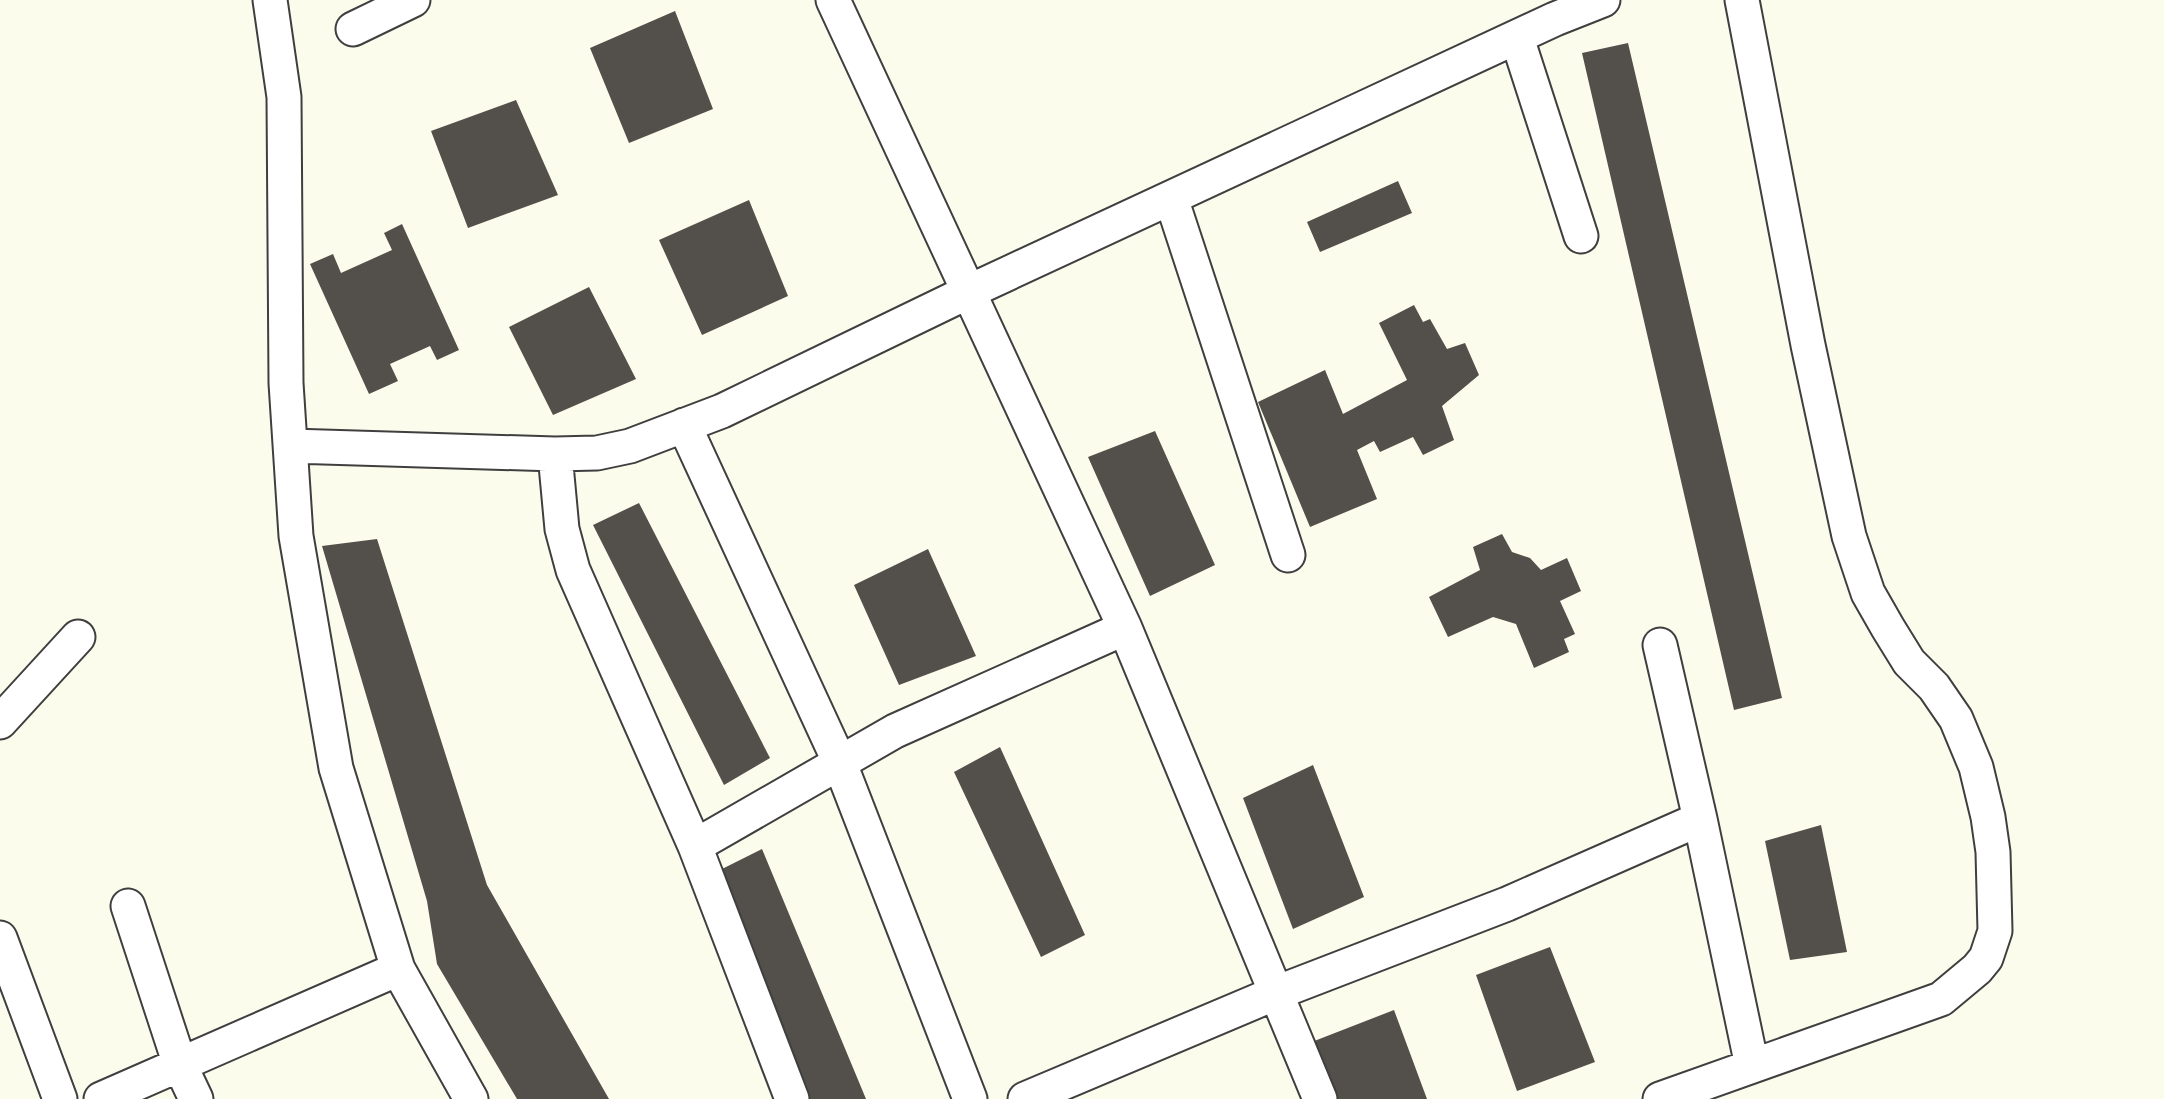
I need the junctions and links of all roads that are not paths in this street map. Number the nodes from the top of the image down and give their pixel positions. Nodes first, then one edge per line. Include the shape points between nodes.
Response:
1 (270, 0) edge
2 (413, 0) edge
3 (833, 0) edge
4 (1604, 0) edge
5 (1742, 0) edge
6 (353, 29) dead end
7 (1517, 38) junction
8 (1171, 198) junction
9 (1581, 236) dead end
10 (968, 292) junction
11 (684, 425) junction
12 (291, 446) junction
13 (555, 454) junction
14 (1288, 555) dead end
15 (1125, 628) junction
16 (78, 637) dead end
17 (1660, 645) dead end
18 (0, 722) edge
19 (839, 761) junction
20 (1700, 819) junction
21 (695, 846) junction
22 (128, 905) dead end
23 (0, 938) edge
24 (398, 969) junction
25 (1276, 992) junction
26 (180, 1065) junction
27 (1752, 1066) junction
28 (60, 1099) edge
29 (101, 1099) edge
30 (196, 1099) edge
31 (471, 1099) edge
32 (792, 1099) edge
33 (970, 1099) edge
34 (1025, 1099) edge
35 (1320, 1099) edge
36 (1660, 1099) edge

1 - 12 street via 284,97 286,383
2 - 6 street
3 - 10 street
4 - 7 street
5 - 27 street via 1849,536 1868,593 1909,662 1956,719 1976,767 1993,852 1995,888 1995,931 1986,958 1941,999
7 - 8 street
7 - 9 street
8 - 10 street
8 - 14 street
10 - 11 street
10 - 15 street
11 - 13 street via 630,446
11 - 19 street
12 - 13 street
12 - 24 street via 296,536 336,768
13 - 21 street via 562,529 573,570
15 - 19 street via 895,731
15 - 25 street
16 - 18 street
17 - 20 street
19 - 21 street
19 - 33 street
20 - 25 street via 1507,904
20 - 27 street
21 - 32 street
22 - 26 street
23 - 28 street
24 - 26 street
24 - 31 street
25 - 34 street
25 - 35 street
26 - 29 street
26 - 30 street
27 - 36 street

